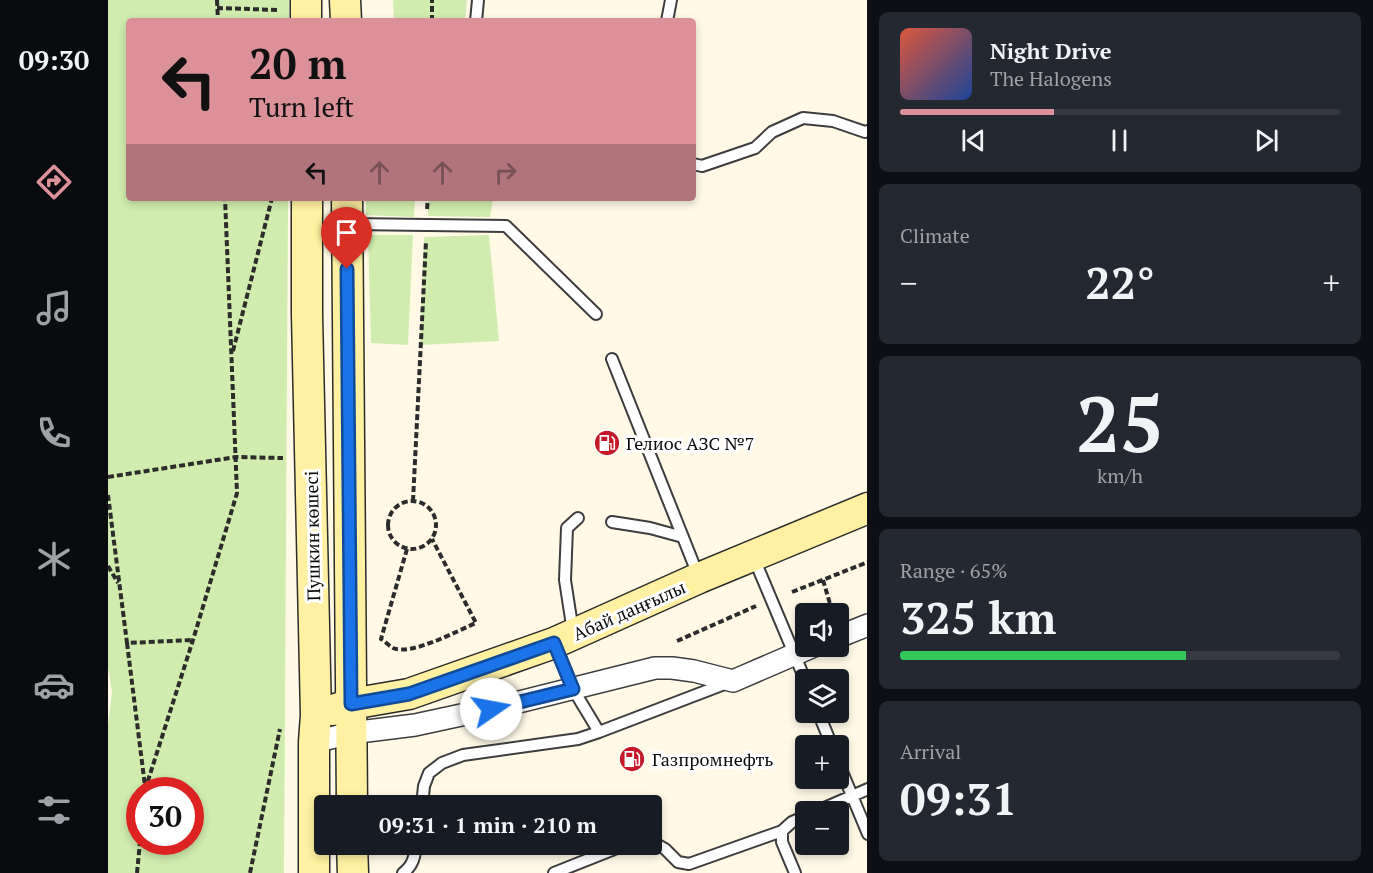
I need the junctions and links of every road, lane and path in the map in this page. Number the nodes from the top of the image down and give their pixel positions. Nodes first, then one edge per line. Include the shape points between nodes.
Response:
1 (217, 0) edge
2 (306, 0) edge
3 (345, 0) edge
4 (432, 0) edge
5 (478, 0) edge
6 (671, 0) edge
7 (217, 8) junction
8 (279, 10) dead end
9 (218, 18) edge
10 (306, 18) edge
11 (346, 18) edge
12 (432, 18) edge
13 (476, 18) edge
14 (668, 18) edge
15 (867, 132) edge
16 (696, 165) edge
17 (225, 201) edge
18 (271, 201) edge
19 (307, 201) edge
20 (428, 201) edge
21 (347, 211) edge
22 (427, 225) junction
23 (596, 314) dead end
24 (232, 356) junction
25 (612, 359) dead end
26 (236, 457) junction
27 (287, 458) dead end
28 (108, 477) edge
29 (108, 495) edge
30 (413, 501) junction
31 (867, 508) edge
32 (578, 518) dead end
33 (612, 522) dead end
34 (683, 537) junction
35 (432, 539) junction
36 (407, 549) junction
37 (753, 556) junction
38 (867, 562) edge
39 (108, 566) edge
40 (699, 578) junction
41 (824, 580) junction
42 (120, 586) junction
43 (792, 592) dead end
44 (830, 603) edge
45 (757, 605) dead end
46 (867, 625) edge
47 (849, 632) edge
48 (564, 639) junction
49 (193, 640) junction
50 (677, 641) dead end
51 (127, 644) junction
52 (794, 654) junction
53 (800, 669) edge
54 (733, 681) junction
55 (573, 689) junction
56 (351, 719) junction
57 (315, 728) junction
58 (280, 729) dead end
59 (599, 732) junction
60 (144, 777) edge
61 (150, 777) edge
62 (849, 788) edge
63 (867, 789) edge
64 (352, 795) edge
65 (423, 795) edge
66 (852, 795) junction
67 (839, 801) edge
68 (795, 821) edge
69 (782, 831) junction
70 (867, 834) edge
71 (662, 847) edge
72 (139, 855) edge
73 (352, 855) edge
74 (414, 855) edge
75 (599, 855) edge
76 (137, 873) edge
77 (250, 873) edge
78 (314, 873) edge
79 (353, 873) edge
80 (403, 873) edge
81 (554, 873) edge
82 (795, 873) edge

1 - 7 path
2 - 10 main road
3 - 11 main road
4 - 12 path
5 - 13 lane
6 - 14 lane
7 - 8 path
7 - 9 path
15 - 16 lane via 833,121 803,118 772,132 755,148
17 - 24 path
18 - 24 path
19 - 57 main road, Пушкин көшесі
20 - 22 path
21 - 22 lane
21 - 56 main road, Пушкин көшесі
22 - 23 lane via 506,226
22 - 30 path
24 - 26 path
25 - 34 lane
26 - 27 path
26 - 28 path
26 - 49 path via 237,493
29 - 42 path
30 - 35 path via 433,513 436,528
30 - 36 path via 398,506 389,519 394,541
31 - 37 main road, Абай даңғылы
32 - 48 lane via 567,528
33 - 34 lane
34 - 40 lane
35 - 36 path via 423,547
35 - 36 path via 476,623 409,650 393,648 381,639
37 - 40 main road, Абай даңғылы
37 - 52 lane
38 - 41 path
39 - 42 path
40 - 48 main road, Абай даңғылы
41 - 43 path
41 - 44 path
42 - 51 path
45 - 50 path
46 - 47 street
48 - 55 lane
48 - 56 main road, Абай даңғылы via 409,694
49 - 51 path
49 - 61 path
51 - 60 path
52 - 53 lane
52 - 54 street
54 - 55 street via 694,671 655,668
54 - 59 lane
55 - 56 street via 415,724
55 - 59 lane
56 - 57 main road, Абай даңғылы
56 - 64 main road, Пушкин көшесі
57 - 78 main road, Пушкин көшесі
58 - 77 path
59 - 65 lane via 578,739 463,755 429,773
62 - 66 lane
63 - 66 lane
66 - 67 lane
66 - 70 lane
68 - 69 lane
69 - 71 lane via 689,864 678,862
69 - 82 lane via 782,842
72 - 76 path
73 - 79 main road
74 - 80 lane
75 - 81 lane

